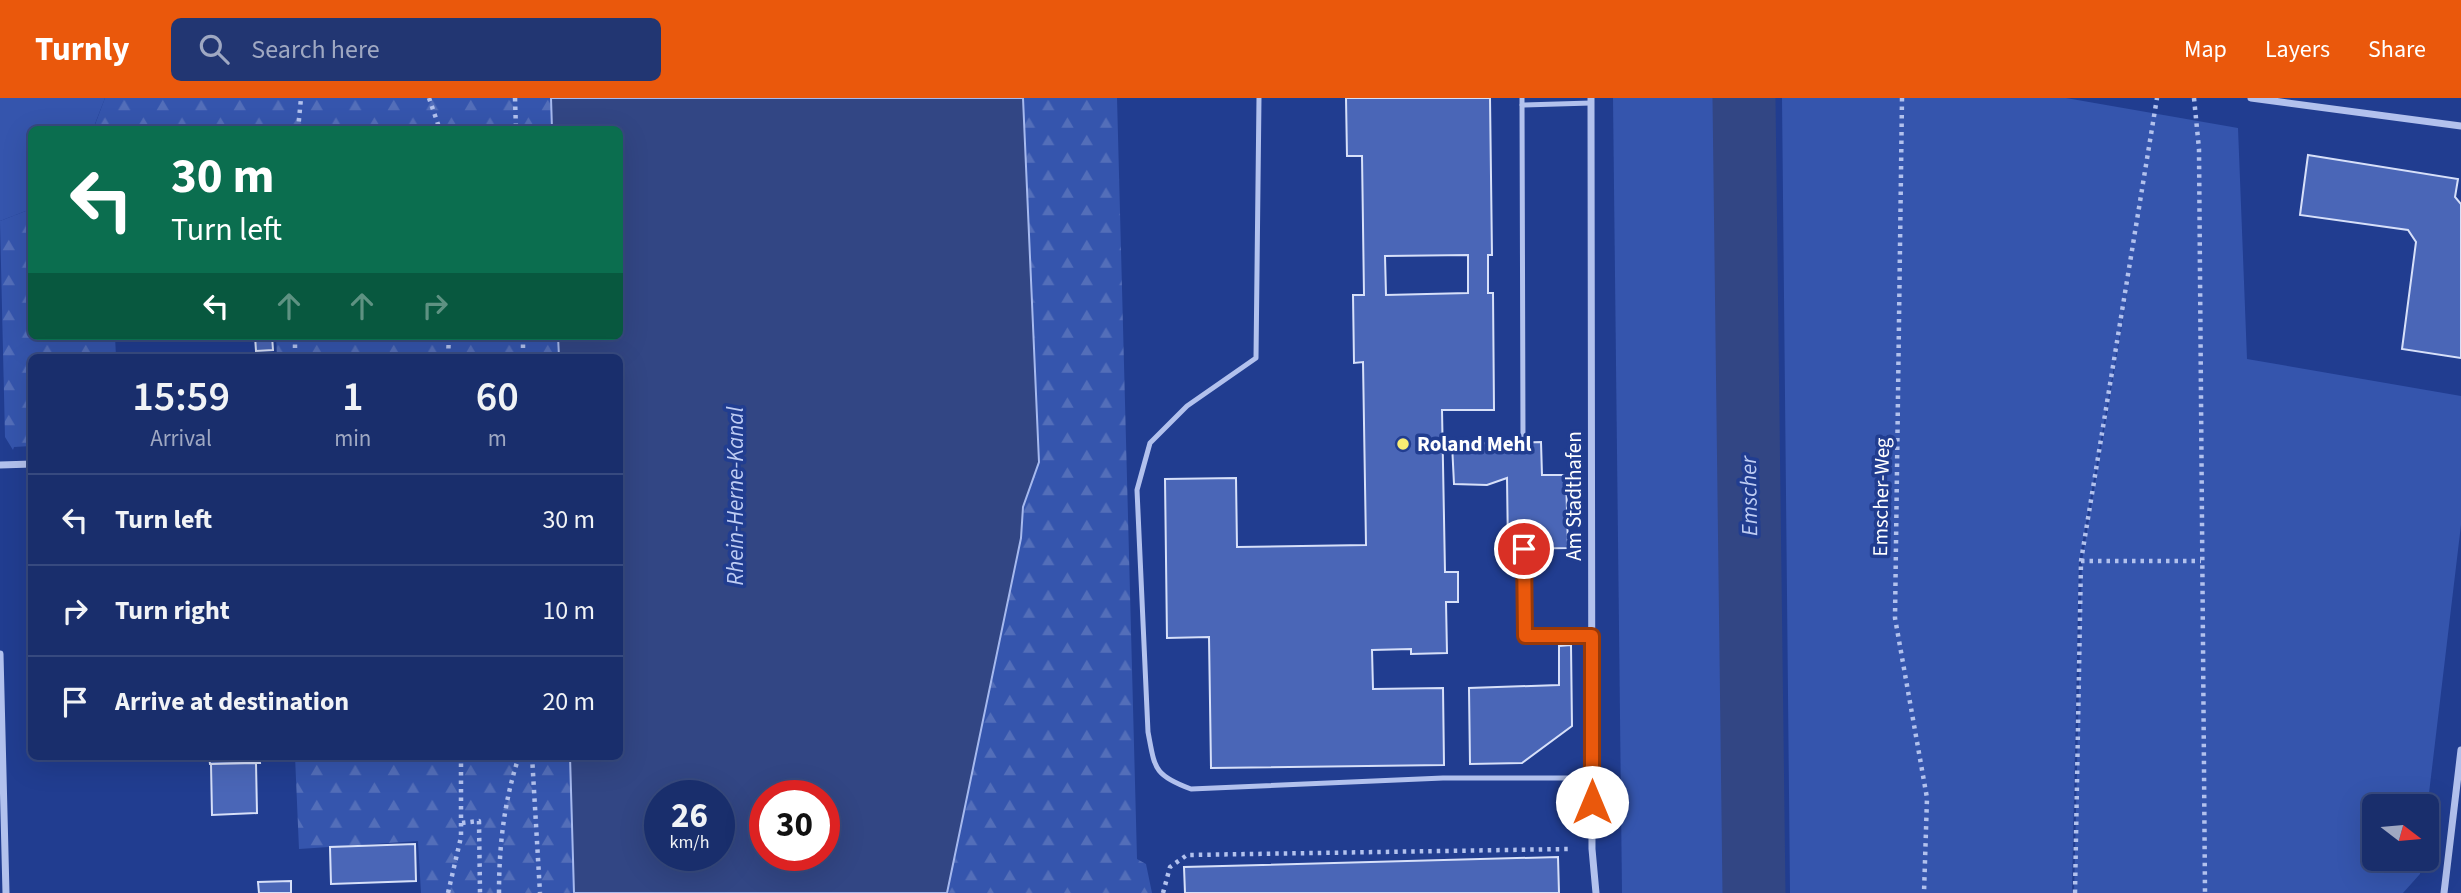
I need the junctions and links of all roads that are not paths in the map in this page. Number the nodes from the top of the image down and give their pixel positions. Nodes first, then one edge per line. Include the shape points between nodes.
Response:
1 (1259, 98) edge
2 (2251, 98) edge
3 (1522, 101) edge
4 (1591, 101) edge
5 (2461, 126) edge
6 (1523, 442) dead end
7 (28, 464) edge
8 (0, 465) edge
9 (1524, 549) dead end
10 (1592, 636) junction
11 (0, 654) edge
12 (2461, 750) edge
13 (1592, 778) junction
14 (6, 893) edge
15 (1596, 893) edge
16 (2444, 893) edge

1 - 13 lane via 1256,358 1187,406 1150,443 1137,490 1148,732 1155,768 1172,782 1191,789 1443,778
2 - 5 street
3 - 4 lane
3 - 6 lane
4 - 10 street, Am Stadthafen
7 - 8 street
9 - 10 lane via 1525,636
10 - 13 street, Am Stadthafen
11 - 14 street
12 - 16 street
13 - 15 street, Am Stadthafen

